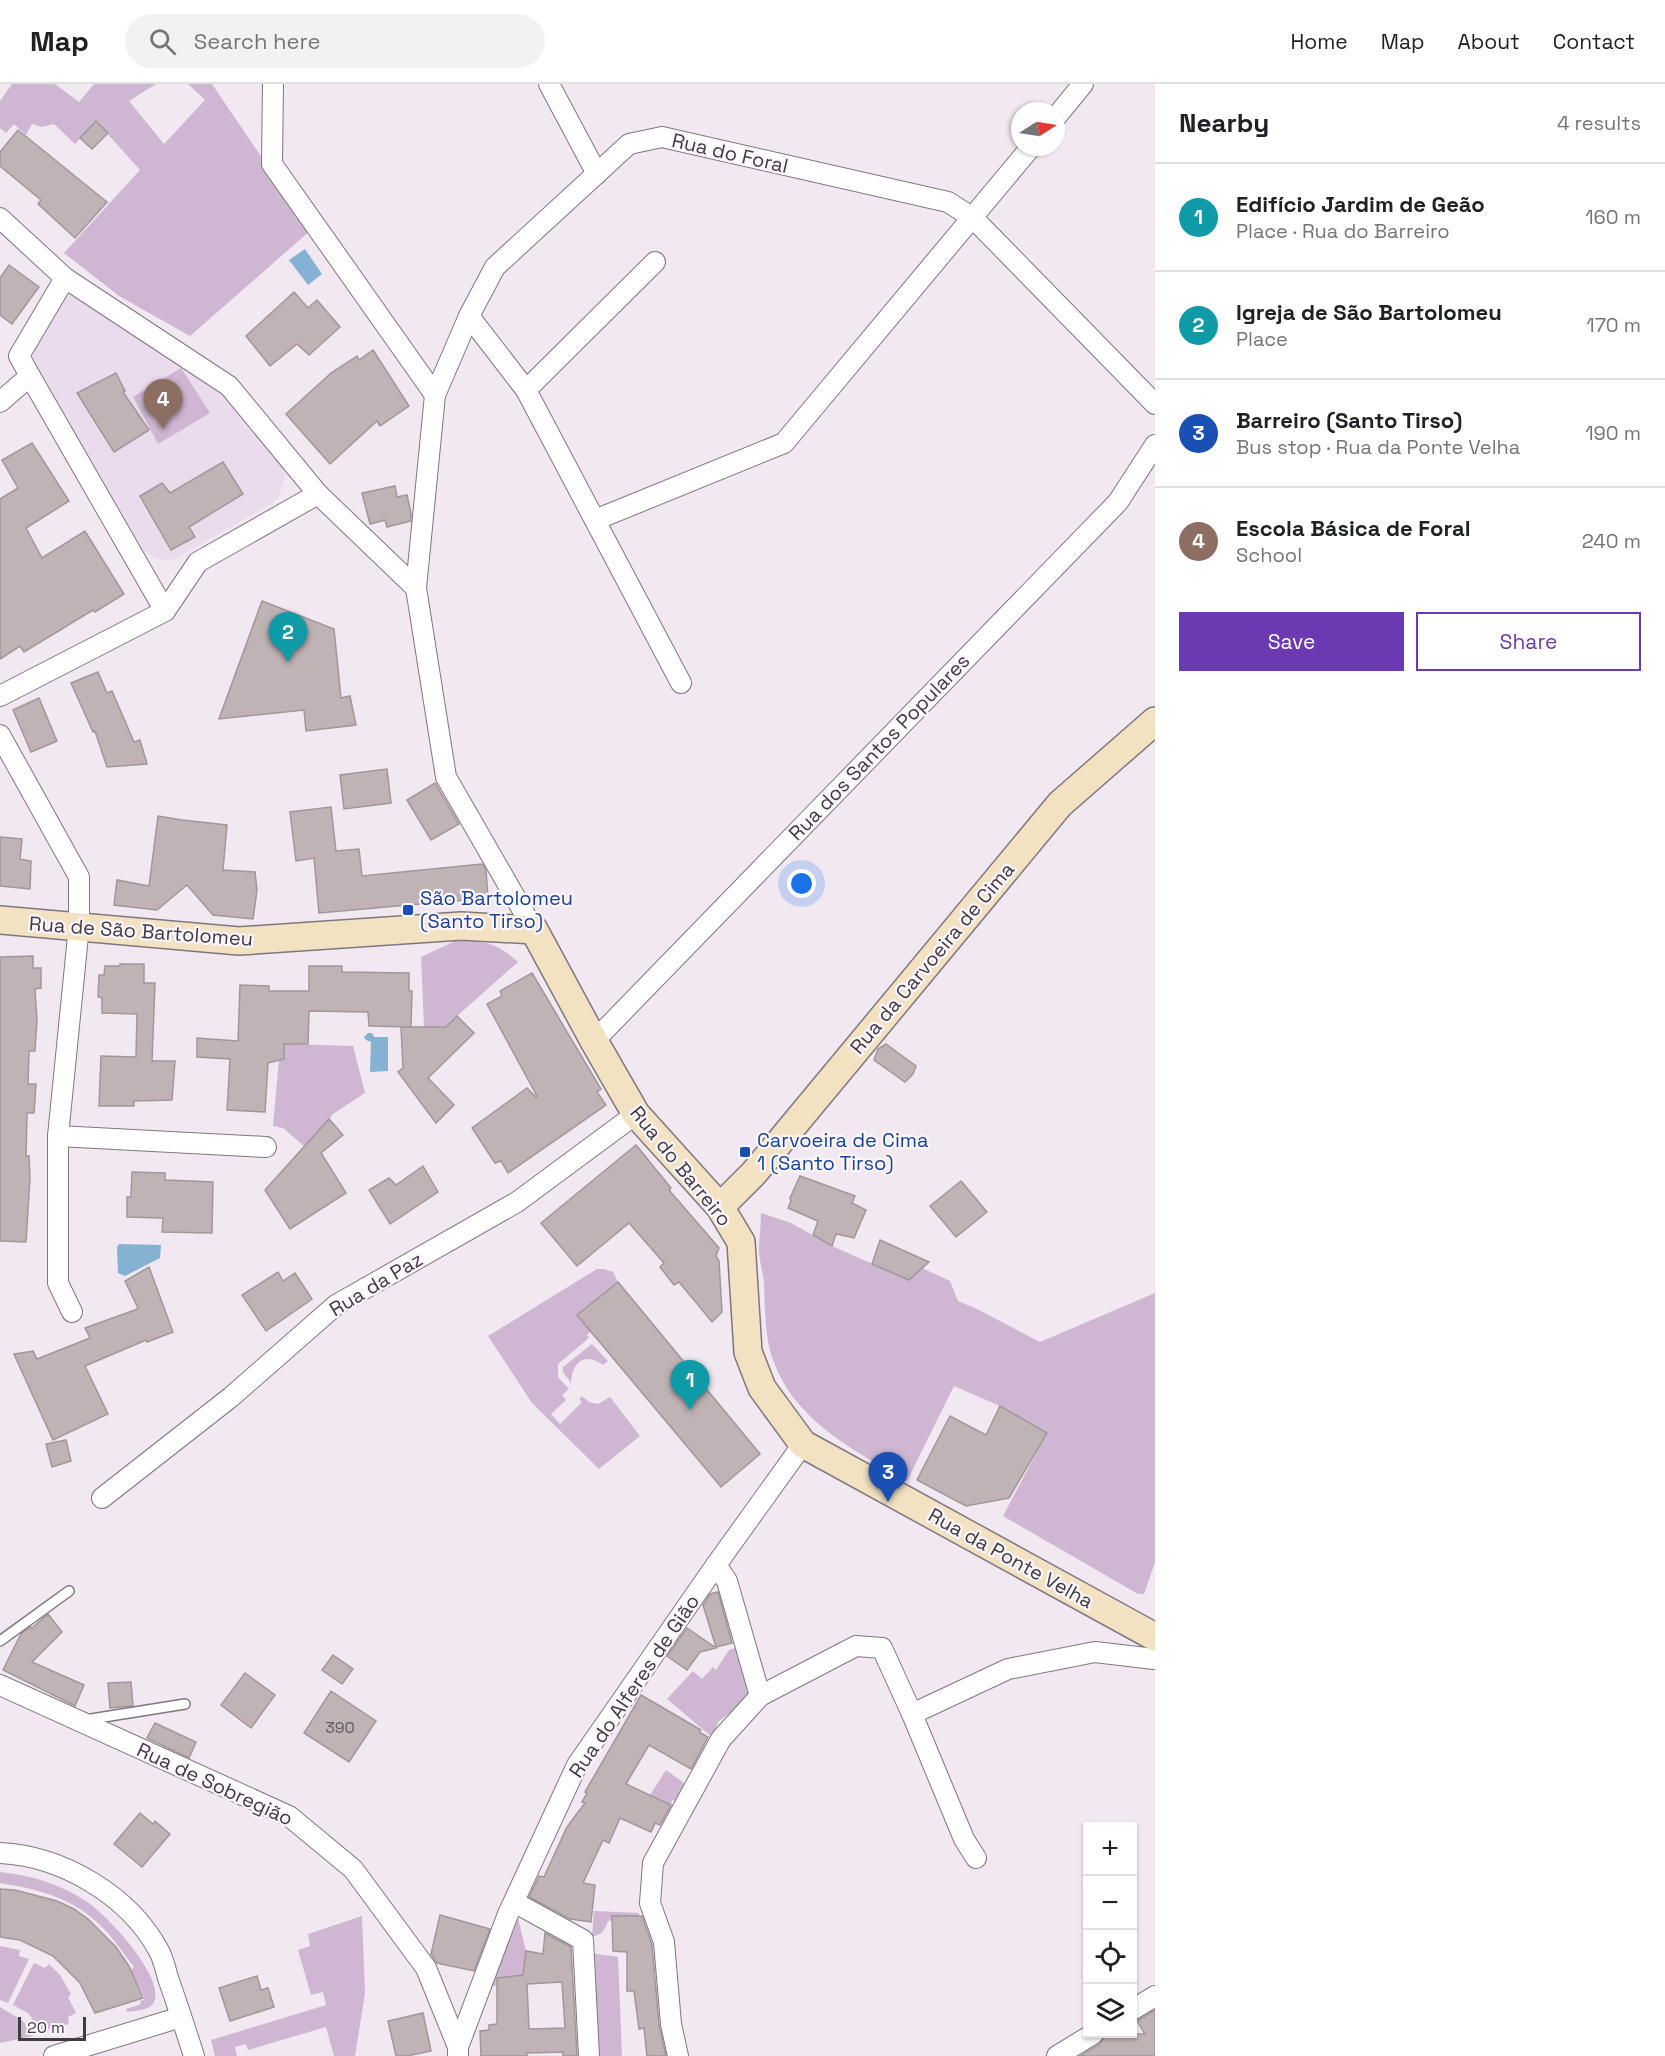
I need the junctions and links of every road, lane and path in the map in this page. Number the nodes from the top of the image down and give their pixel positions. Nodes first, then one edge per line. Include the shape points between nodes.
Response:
1 (273, 84) edge
2 (549, 84) edge
3 (1083, 84) edge
4 (1065, 106) edge
5 (1024, 156) edge
6 (597, 174) junction
7 (0, 218) edge
8 (973, 219) junction
9 (655, 262) dead end
10 (65, 278) junction
11 (469, 316) junction
12 (30, 376) junction
13 (526, 390) junction
14 (435, 395) junction
15 (0, 402) edge
16 (1155, 404) edge
17 (1155, 445) edge
18 (318, 494) junction
19 (595, 520) junction
20 (416, 588) junction
21 (165, 611) junction
22 (681, 683) dead end
23 (0, 696) edge
24 (1155, 721) edge
25 (0, 735) edge
26 (0, 921) edge
27 (79, 926) junction
28 (534, 930) junction
29 (594, 1041) junction
30 (636, 1114) junction
31 (58, 1136) junction
32 (266, 1147) dead end
33 (720, 1207) junction
34 (72, 1312) dead end
35 (803, 1444) junction
36 (102, 1498) dead end
37 (716, 1565) junction
38 (69, 1591) dead end
39 (1155, 1637) edge
40 (0, 1641) edge
41 (1155, 1659) edge
42 (0, 1685) edge
43 (760, 1696) junction
44 (184, 1704) dead end
45 (912, 1714) junction
46 (80, 1721) junction
47 (0, 1853) edge
48 (976, 1858) dead end
49 (514, 1902) junction
50 (1155, 1996) edge
51 (1137, 2007) edge
52 (181, 2017) junction
53 (1086, 2038) edge
54 (458, 2052) edge
55 (54, 2056) edge
56 (194, 2056) edge
57 (589, 2056) edge
58 (678, 2056) edge
59 (1057, 2056) edge

1 - 14 street via 272,164
2 - 6 street
3 - 4 street
5 - 8 street
6 - 8 street, Rua do Foral via 629,144 662,137 948,202
6 - 11 street, Rua do Foral via 495,267
7 - 10 street
8 - 16 street, Rua do Foral
8 - 19 street via 784,443
9 - 13 street
10 - 12 street via 19,356
10 - 18 street via 229,386
11 - 13 street
11 - 14 street, Rua do Foral
12 - 15 street
12 - 21 street
13 - 19 street
14 - 20 street, Rua do Foral
17 - 29 street, Rua dos Santos Populares via 1118,502
18 - 20 street
18 - 21 street via 198,562
19 - 22 street
20 - 28 street, Rua do Foral via 446,777
21 - 23 street
24 - 33 street, Rua da Carvoeira de Cima via 1060,804 754,1173
25 - 27 street via 79,877
26 - 27 street, Rua de São Bartolomeu
27 - 28 street, Rua de São Bartolomeu via 239,941 461,926
27 - 31 street
28 - 29 street, Rua do Barreiro
29 - 30 street, Rua do Barreiro
30 - 33 street, Rua do Barreiro
30 - 36 street, Rua da Paz via 517,1202 336,1305 231,1397
31 - 32 street
31 - 34 street via 57,1283
33 - 35 street, Rua do Barreiro via 741,1242 748,1352 762,1388
35 - 37 street, Rua do Alferes de Gião
35 - 39 street, Rua da Ponte Velha
37 - 43 street via 727,1581
37 - 49 street, Rua do Alferes de Gião via 577,1765
38 - 40 lane
41 - 45 street via 1095,1652 1008,1669
42 - 46 street, Rua de Sobregião
43 - 45 street via 856,1646 882,1648
43 - 58 street via 721,1739 653,1863 650,1903 664,1942 671,2024
44 - 46 lane
45 - 48 street via 964,1839
46 - 54 street, Rua de Sobregião via 289,1815 353,1869 426,1968
47 - 52 street via 51,1863 109,1894 132,1913 159,1951
49 - 54 street, Rua do Alferes de Gião
49 - 57 street via 583,1940
50 - 51 street
52 - 55 street
52 - 56 street
53 - 59 street

